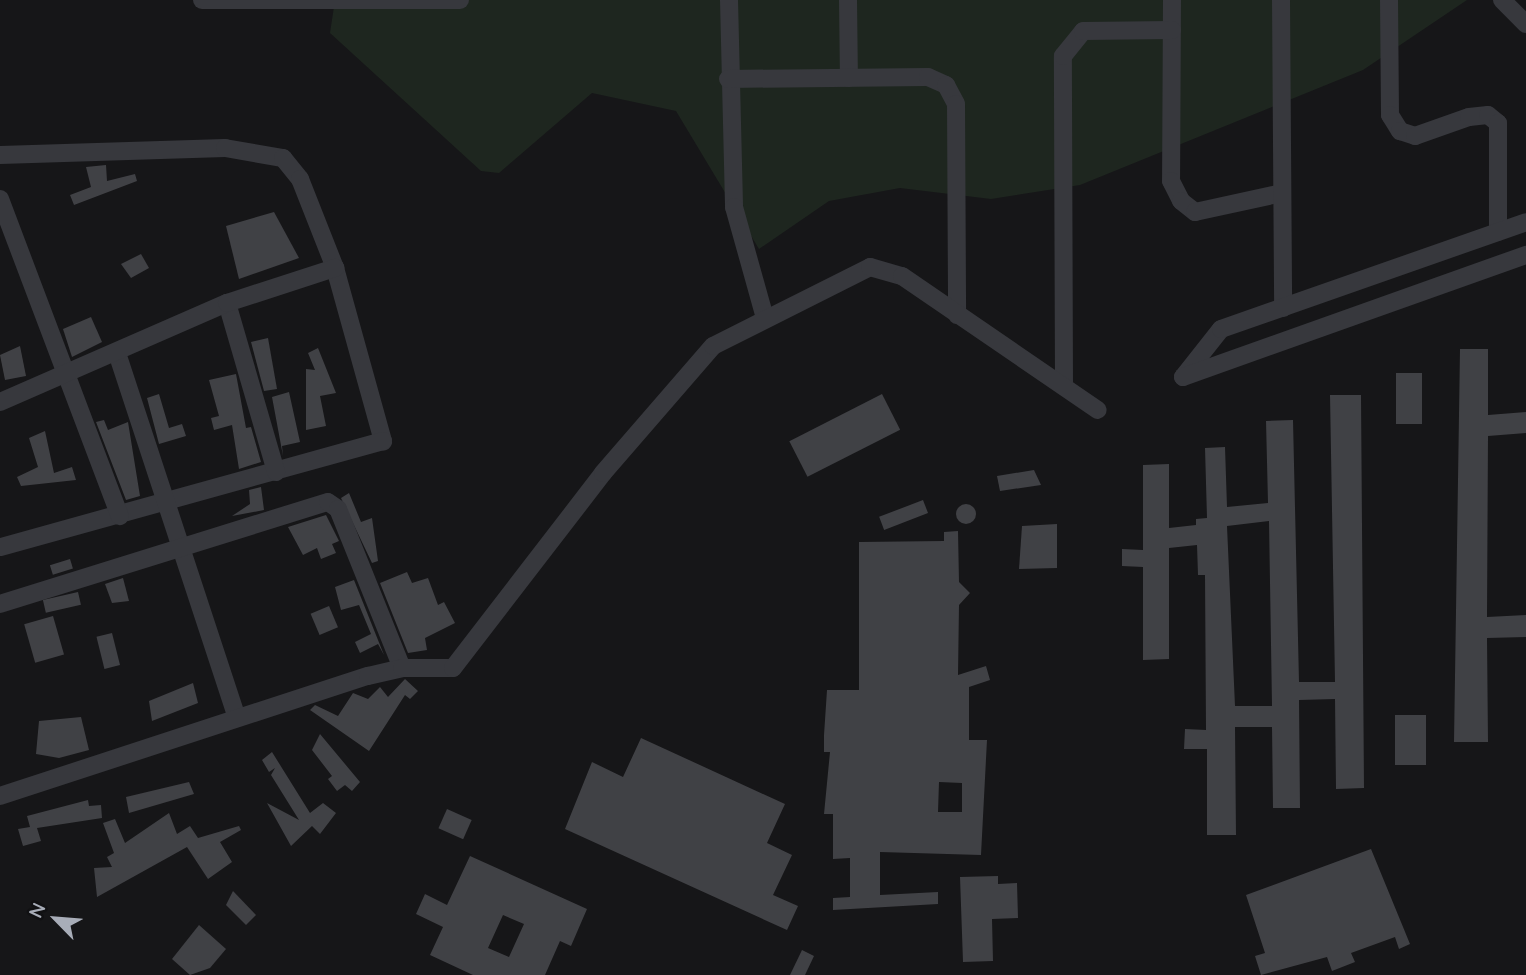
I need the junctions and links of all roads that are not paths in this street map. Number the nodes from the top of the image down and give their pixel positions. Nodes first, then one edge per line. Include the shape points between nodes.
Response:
1 (202, 0) edge
2 (390, 0) edge
3 (460, 0) edge
4 (729, 0) edge
5 (848, 0) edge
6 (1172, 0) edge
7 (1282, 0) edge
8 (1389, 0) edge
9 (1502, 0) edge
10 (1526, 24) edge
11 (1172, 30) junction
12 (849, 78) junction
13 (728, 79) junction
14 (0, 155) edge
15 (1282, 193) junction
16 (0, 199) edge
17 (1526, 222) edge
18 (1498, 232) junction
19 (1526, 255) edge
20 (335, 268) junction
21 (228, 303) junction
22 (1283, 307) junction
23 (957, 315) junction
24 (765, 318) junction
25 (117, 353) junction
26 (66, 377) junction
27 (1064, 382) junction
28 (0, 402) edge
29 (1098, 410) dead end
30 (276, 472) junction
31 (166, 504) junction
32 (120, 516) junction
33 (181, 546) junction
34 (0, 547) edge
35 (0, 604) edge
36 (402, 668) junction
37 (237, 717) junction
38 (1, 791) edge

1 - 2 street
2 - 3 street
4 - 13 street
5 - 12 street
6 - 11 street
7 - 15 street
8 - 18 street via 1390,115 1400,131 1415,136 1488,114 1498,123
9 - 10 street
11 - 15 street via 1171,181 1181,201 1195,212
11 - 27 street via 1083,31 1063,57
12 - 13 street
12 - 23 street via 928,77 946,85 956,104
13 - 24 street via 734,207
14 - 20 street via 268,152 283,158 300,179
15 - 22 street
16 - 26 street
17 - 18 street
18 - 22 street
19 - 22 street via 1183,377 1221,329
20 - 21 street
20 - 30 street via 383,441
21 - 25 street
21 - 30 street
23 - 24 street via 902,276 870,267
23 - 27 street
24 - 36 street via 713,346 603,473 453,668
25 - 26 street
25 - 31 street
26 - 28 street
26 - 32 street via 76,389
27 - 29 street
30 - 31 street
31 - 32 street
31 - 33 street
32 - 34 street
33 - 35 street
33 - 36 street via 333,504
33 - 37 street
36 - 37 street
37 - 38 street

